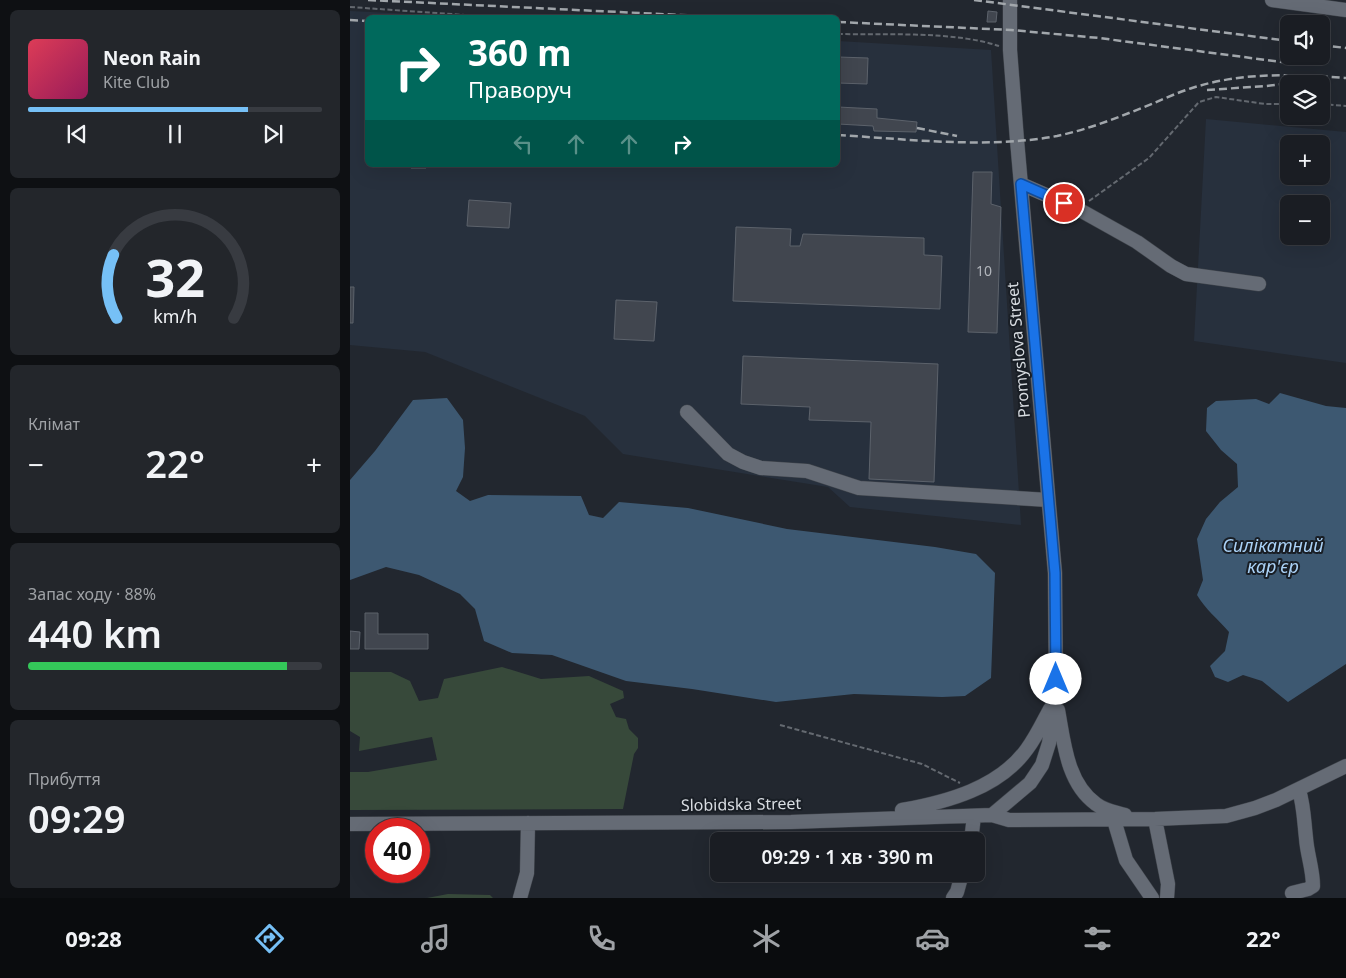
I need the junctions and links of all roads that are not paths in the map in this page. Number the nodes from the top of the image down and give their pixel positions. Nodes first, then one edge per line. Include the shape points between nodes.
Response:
1 (1010, 0) edge
2 (1272, 0) edge
3 (1346, 10) edge
4 (1021, 184) junction
5 (1259, 284) dead end
6 (687, 412) dead end
7 (1048, 500) junction
8 (1056, 697) junction
9 (1346, 766) edge
10 (1299, 790) junction
11 (992, 815) junction
12 (974, 816) junction
13 (1137, 818) junction
14 (847, 820) junction
15 (1114, 820) junction
16 (1155, 820) junction
17 (528, 823) junction
18 (350, 824) edge
19 (972, 832) edge
20 (960, 882) edge
21 (1292, 893) dead end
22 (520, 898) edge
23 (953, 898) edge
24 (1152, 898) edge
25 (1167, 898) edge

1 - 4 street, Promyslova Street via 1010,50
2 - 3 street
4 - 5 street via 1078,209 1186,274
4 - 7 street, Promyslova Street
6 - 7 street via 728,454 761,468 807,471 859,488
7 - 8 street, Promyslova Street via 1055,573
8 - 11 street via 1042,765 1030,783
8 - 13 street via 1065,750 1078,784 1086,795 1106,810
8 - 14 street via 1027,750 989,782 932,804
9 - 10 street
10 - 16 street via 1226,816
10 - 21 street via 1313,886
11 - 12 street, Slobidska Street
11 - 15 street, Slobidska Street via 1009,820
12 - 14 street, Slobidska Street
12 - 19 street
13 - 15 street, Slobidska Street
13 - 16 street
14 - 17 street, Slobidska Street
15 - 24 street via 1126,860
16 - 25 street via 1168,884
17 - 18 street, Slobidska Street
17 - 22 street via 527,873
20 - 23 street

